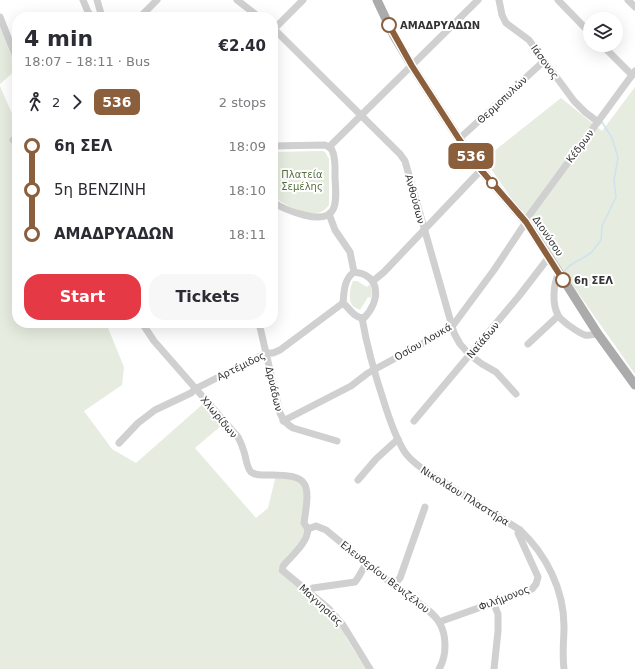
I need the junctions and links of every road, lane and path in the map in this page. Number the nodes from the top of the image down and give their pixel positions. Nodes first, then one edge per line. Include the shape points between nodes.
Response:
1 (83, 0) edge
2 (97, 0) edge
3 (157, 0) edge
4 (237, 0) edge
5 (303, 0) edge
6 (377, 0) edge
7 (478, 0) edge
8 (499, 0) edge
9 (558, 0) edge
10 (628, 0) edge
11 (635, 7) edge
12 (88, 12) edge
13 (101, 12) edge
14 (145, 12) edge
15 (253, 12) edge
16 (0, 17) edge
17 (278, 24) edge
18 (583, 26) edge
19 (278, 34) edge
20 (12, 47) edge
21 (610, 52) edge
22 (544, 61) junction
23 (412, 66) junction
24 (633, 73) edge
25 (361, 115) junction
26 (598, 122) junction
27 (459, 139) junction
28 (278, 146) edge
29 (329, 147) junction
30 (481, 170) junction
31 (278, 205) edge
32 (329, 214) junction
33 (525, 222) junction
34 (424, 230) junction
35 (549, 257) junction
36 (354, 272) junction
37 (559, 273) junction
38 (373, 281) junction
39 (343, 303) junction
40 (558, 316) junction
41 (362, 318) junction
42 (452, 327) junction
43 (148, 328) edge
44 (260, 328) edge
45 (598, 334) junction
46 (528, 344) dead end
47 (266, 353) junction
48 (470, 355) junction
49 (374, 370) junction
50 (635, 385) edge
51 (196, 389) junction
52 (516, 394) dead end
53 (283, 421) junction
54 (414, 421) dead end
55 (398, 439) junction
56 (337, 441) dead end
57 (119, 443) dead end
58 (358, 480) dead end
59 (425, 507) dead end
60 (308, 529) junction
61 (520, 530) junction
62 (367, 563) junction
63 (394, 585) junction
64 (308, 592) junction
65 (493, 602) junction
66 (439, 622) junction
67 (370, 669) edge
68 (439, 669) edge
69 (494, 669) edge
70 (564, 669) edge

1 - 12 street
2 - 13 street
3 - 14 street
4 - 15 street
5 - 17 street
6 - 23 main road, Διονύσου
7 - 23 street
8 - 22 street, Ιάσονος via 506,23 529,40
9 - 18 street
10 - 11 street
16 - 20 street
19 - 25 street, Ανθούσων
21 - 24 street
22 - 26 street, Ιάσονος via 574,101
22 - 27 street, Θερμοπυλών
23 - 25 street
23 - 27 main road, Διονύσου
24 - 26 street, Κέδρων
25 - 29 street
25 - 34 street, Ανθούσων via 404,161
26 - 33 street, Κέδρων
27 - 30 main road, Διονύσου
28 - 29 street
29 - 32 street via 334,158 336,199
30 - 33 main road, Διονύσου
30 - 34 street
31 - 32 street via 291,212 315,218
32 - 36 street via 335,230 350,252
33 - 35 main road, Διονύσου
33 - 42 street, Οσίου Λουκά
34 - 38 street
34 - 42 street, Ανθούσων
35 - 37 main road, Διονύσου
35 - 48 street, Ναϊάδων
36 - 38 street
36 - 39 street via 346,283
37 - 40 street via 554,288
37 - 45 main road, Διονύσου
38 - 41 street via 376,287 374,300 368,314
39 - 41 street via 351,312
39 - 47 street, Αρτέμιδος via 280,350
40 - 45 street via 585,335
40 - 46 street
41 - 49 street, Νικολάου Πλαστήρα
42 - 48 street, Ανθούσων via 460,344
42 - 49 street, Οσίου Λουκά
43 - 51 street, Χλωρίδων via 154,341
44 - 47 street, Δρυάδων
45 - 50 main road, Διονύσου
47 - 51 street, Αρτέμιδος
47 - 53 street, Δρυάδων
48 - 52 street, Ανθούσων via 496,372
48 - 54 street, Ναϊάδων
49 - 53 street, Οσίου Λουκά via 351,386
49 - 55 street, Νικολάου Πλαστήρα
51 - 57 street, Αρτέμιδος via 155,410
51 - 60 street, Χλωρίδων via 238,437 252,472 257,475 297,477 303,481 308,495 304,523
53 - 56 street, Δρυάδων via 292,428
55 - 58 street
55 - 61 street, Νικολάου Πλαστήρα via 412,461 424,470
59 - 63 street via 400,578
60 - 62 street, Ελευθερίου Βενιζέλου via 321,527
60 - 64 street, Μαγνησίας via 304,541 282,569 282,572
61 - 65 street, Φιλήμονος via 518,532 538,577 536,584 532,589
61 - 70 street, Νικολάου Πλαστήρα via 539,551 555,583 562,606 564,625
62 - 63 street, Ελευθερίου Βενιζέλου
62 - 64 street via 355,582 313,588
63 - 66 street, Ελευθερίου Βενιζέλου
64 - 67 street, Μαγνησίας via 344,625
65 - 66 street, Φιλήμονος
65 - 69 street via 498,614
66 - 68 street via 445,654

